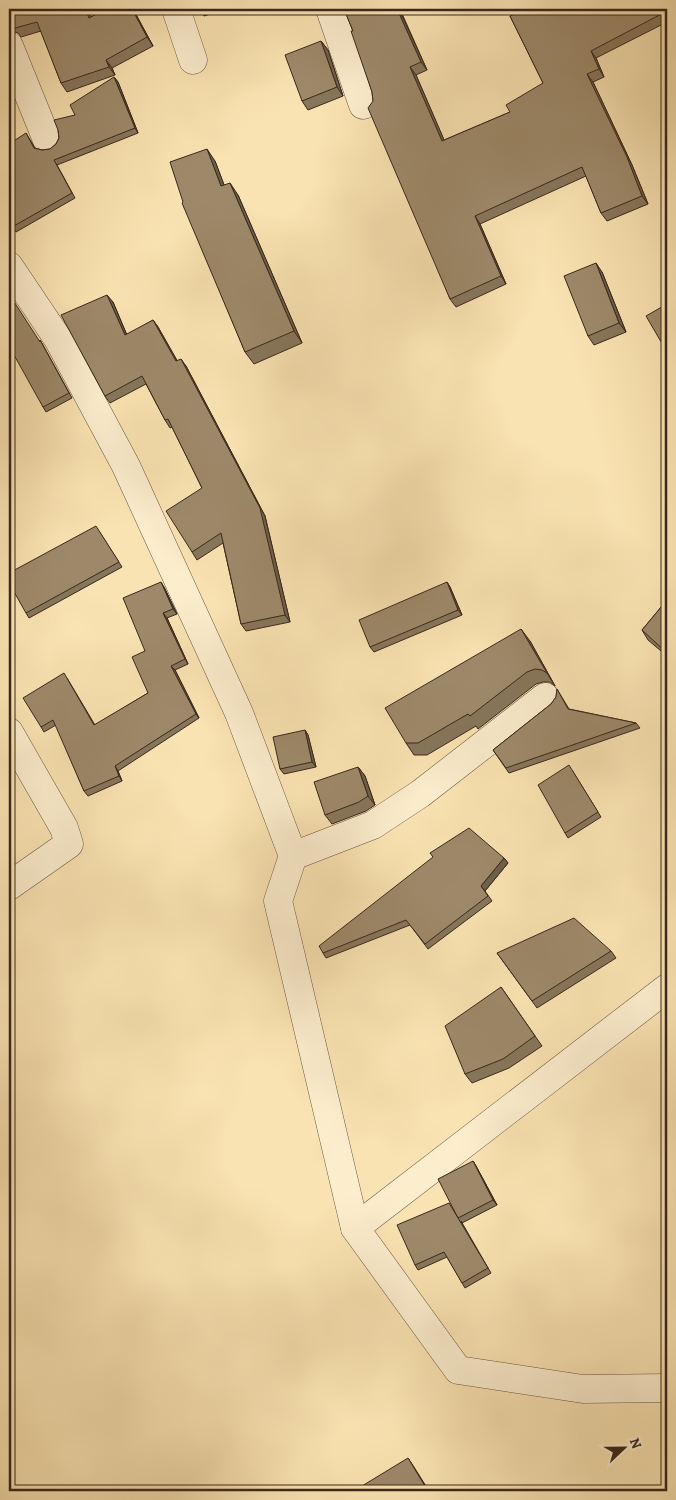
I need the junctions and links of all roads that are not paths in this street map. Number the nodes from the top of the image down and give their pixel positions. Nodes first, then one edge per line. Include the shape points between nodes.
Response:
1 (176, 9) edge
2 (330, 9) edge
3 (9, 46) edge
4 (193, 60) dead end
5 (363, 105) dead end
6 (47, 140) dead end
7 (9, 266) edge
8 (545, 697) edge
9 (9, 732) edge
10 (293, 856) junction
11 (9, 886) edge
12 (667, 988) edge
13 (355, 1228) junction
14 (667, 1388) edge

1 - 4 street
2 - 5 street
3 - 6 street
7 - 10 street via 58,339 126,466 240,713
8 - 10 street via 420,794 381,820
9 - 11 street via 64,828 69,844
10 - 13 street via 278,901
12 - 13 street
13 - 14 street via 458,1370 583,1389

